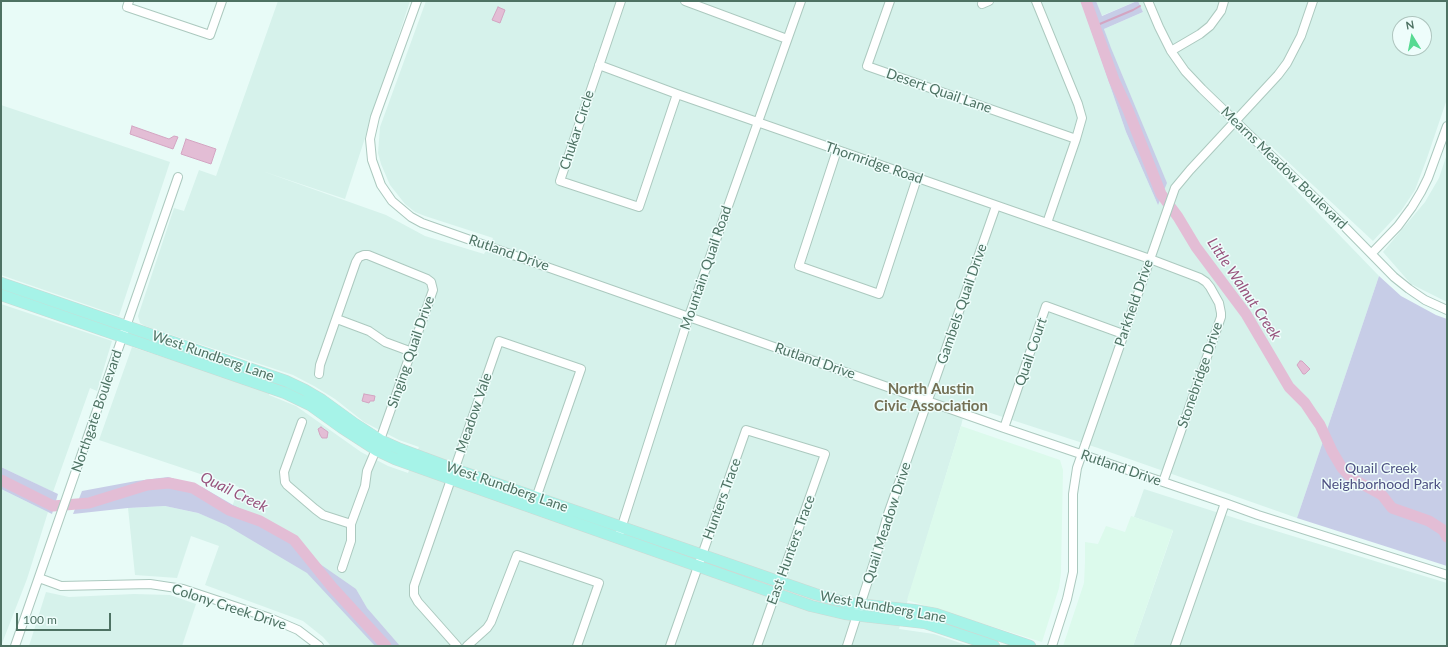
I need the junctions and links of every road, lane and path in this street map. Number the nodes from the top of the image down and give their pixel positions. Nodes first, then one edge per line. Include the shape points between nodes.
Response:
1 (222, 1) edge
2 (417, 1) edge
3 (621, 1) edge
4 (685, 1) edge
5 (801, 1) edge
6 (890, 1) edge
7 (1036, 1) edge
8 (1148, 1) edge
9 (1224, 1) edge
10 (1313, 1) edge
11 (128, 4) edge
12 (787, 39) junction
13 (1172, 51) junction
14 (599, 65) junction
15 (677, 94) junction
16 (1235, 120) junction
17 (758, 122) junction
18 (1447, 126) edge
19 (1076, 139) junction
20 (837, 150) junction
21 (178, 177) dead end
22 (916, 178) junction
23 (996, 206) junction
24 (1047, 223) junction
25 (1372, 254) junction
26 (1150, 259) junction
27 (1, 283) edge
28 (1, 295) edge
29 (1447, 310) edge
30 (689, 316) junction
31 (337, 319) junction
32 (125, 331) junction
33 (1123, 334) junction
34 (412, 352) junction
35 (319, 374) dead end
36 (927, 401) junction
37 (302, 422) dead end
38 (1004, 428) junction
39 (378, 445) junction
40 (825, 454) joint
41 (1081, 454) junction
42 (453, 474) junction
43 (1163, 482) junction
44 (536, 497) junction
45 (1225, 503) junction
46 (533, 508) junction
47 (351, 524) junction
48 (620, 532) junction
49 (702, 555) junction
50 (698, 566) junction
51 (342, 568) dead end
52 (1447, 575) edge
53 (39, 578) junction
54 (777, 587) junction
55 (859, 610) junction
56 (945, 617) junction
57 (942, 628) junction
58 (309, 642) edge
59 (15, 646) edge
60 (319, 646) edge
61 (457, 646) edge
62 (467, 646) edge
63 (577, 646) edge
64 (670, 646) edge
65 (757, 646) edge
66 (846, 646) edge
67 (994, 646) edge
68 (1030, 646) edge
69 (1052, 646) edge
70 (1175, 646) edge

1 - 11 street via 210,35
2 - 30 street, Rutland Drive via 375,117 371,135 370,150 374,170 392,201 422,223
3 - 14 street, Chukar Circle
4 - 12 street
5 - 12 street, Mountain Quail Road
6 - 19 street, Desert Quail Lane via 867,66
7 - 19 street via 1080,109 1081,124
8 - 13 street, Mearns Meadow Boulevard
9 - 13 street via 1221,11 1210,26
10 - 16 street, Parkfield Drive via 1301,36 1287,63
12 - 17 street, Mountain Quail Road
13 - 16 street, Mearns Meadow Boulevard via 1192,78
14 - 15 street, Thornridge Road
14 - 15 street, Chukar Circle via 560,181 638,207
15 - 17 street, Thornridge Road
16 - 25 street, Mearns Meadow Boulevard
16 - 26 street, Parkfield Drive via 1175,188
17 - 20 street, Thornridge Road
17 - 30 street, Mountain Quail Road
18 - 25 street via 1421,192 1398,226
19 - 24 street
20 - 22 street, Thornridge Road
20 - 22 street via 799,266 878,294
21 - 32 street, Northgate Boulevard
22 - 23 street, Thornridge Road
23 - 24 street, Thornridge Road
23 - 36 street, Gambels Quail Drive
24 - 26 street, Thornridge Road
25 - 29 street, Mearns Meadow Boulevard via 1409,289
26 - 33 street, Parkfield Drive
26 - 43 street, Stonebridge Drive via 1206,282 1219,303 1221,313
27 - 32 main road, West Rundberg Lane
28 - 32 main road, West Rundberg Lane
30 - 36 street, Rutland Drive
30 - 48 street, Mountain Quail Road
31 - 34 street
31 - 34 street, Singing Quail Drive via 356,262 361,256 368,255 426,279 432,283 433,290
31 - 35 street, Singing Quail Drive
32 - 39 main road, West Rundberg Lane via 269,381 285,393 310,405 342,428
32 - 53 street, Northgate Boulevard
33 - 38 street, Quail Court via 1046,306
33 - 41 street, Parkfield Drive
34 - 39 street, Singing Quail Drive
36 - 38 street, Rutland Drive
36 - 55 street, Quail Meadow Drive via 888,514
37 - 47 street via 284,472 285,482 323,515
38 - 41 street, Rutland Drive
39 - 42 main road, West Rundberg Lane via 395,459
39 - 47 street, Singing Quail Drive via 367,470 365,486
40 - 49 street, Hunters Trace via 746,430
40 - 54 street, East Hunters Trace
41 - 43 street, Rutland Drive
41 - 69 street, Parkfield Drive via 1074,483 1073,572 1068,599
42 - 44 main road, West Rundberg Lane
42 - 44 street, Meadow Vale via 499,341 581,369
42 - 46 main road, West Rundberg Lane
42 - 61 street, Meadow Vale via 415,583 414,594 418,602
43 - 45 street, Rutland Drive
44 - 46 street
44 - 48 main road, West Rundberg Lane
45 - 52 street, Rutland Drive
45 - 70 street
46 - 48 main road, West Rundberg Lane
47 - 51 street, Singing Quail Drive via 351,541
48 - 49 main road, West Rundberg Lane
48 - 50 main road, West Rundberg Lane
49 - 50 street, Hunters Trace
49 - 54 main road, West Rundberg Lane
50 - 54 main road, West Rundberg Lane
50 - 64 street, Hunters Trace
53 - 58 street, Colony Creek Drive via 61,586 150,584 177,588 270,618 298,630
53 - 59 street, Northgate Boulevard
54 - 55 main road, West Rundberg Lane via 832,612
54 - 65 street, East Hunters Trace
55 - 56 main road, West Rundberg Lane via 914,610
55 - 57 main road, West Rundberg Lane
55 - 66 street, Quail Meadow Drive
56 - 57 main road
56 - 68 main road, West Rundberg Lane
57 - 67 main road, West Rundberg Lane
58 - 60 street, Colony Creek Drive
62 - 63 street via 491,622 517,555 599,583

